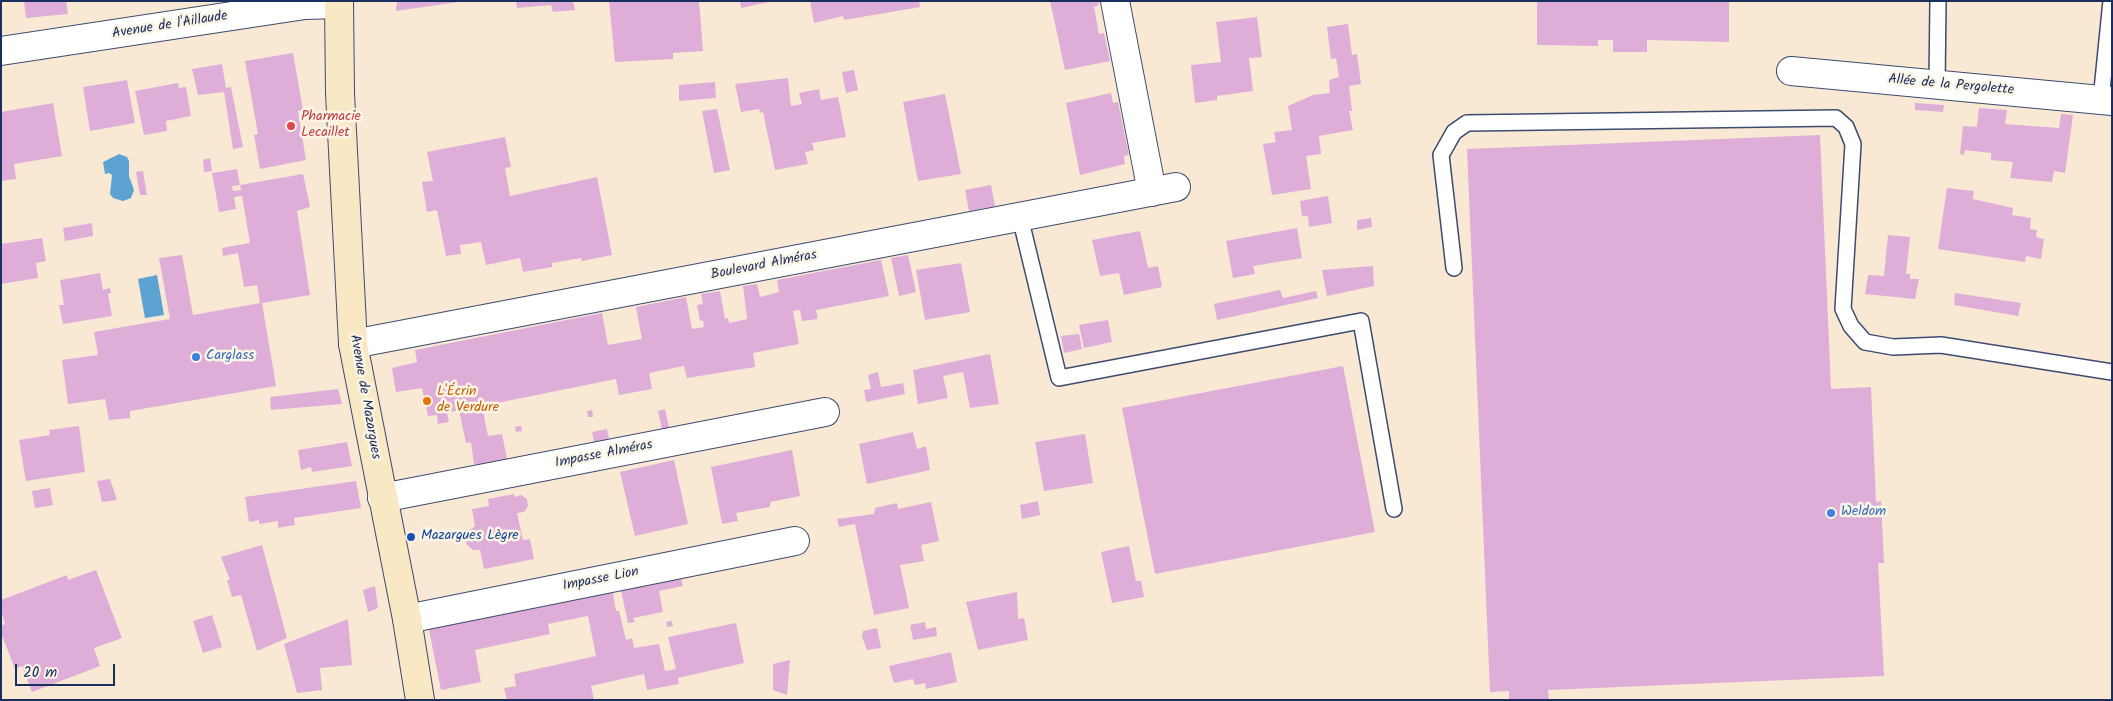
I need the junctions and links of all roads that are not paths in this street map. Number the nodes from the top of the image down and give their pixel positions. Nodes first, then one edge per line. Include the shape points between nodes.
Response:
1 (1114, 1) edge
2 (1938, 1) edge
3 (2111, 1) edge
4 (339, 3) edge
5 (1, 51) edge
6 (1791, 71) dead end
7 (1937, 85) junction
8 (2106, 101) edge
9 (1020, 217) junction
10 (1454, 268) dead end
11 (353, 344) junction
12 (2112, 372) edge
13 (825, 412) dead end
14 (382, 498) junction
15 (1394, 509) dead end
16 (795, 541) dead end
17 (407, 619) junction
18 (420, 700) edge

1 - 9 street, Boulevard Alméras via 1164,189
2 - 7 lane
3 - 8 lane
4 - 5 street, Avenue de l'Aillaude via 305,5
4 - 11 street, Avenue de Mazargues via 340,93
6 - 7 street, Allée de la Pergolette
7 - 8 street, Allée de la Pergolette
9 - 11 street, Boulevard Alméras
9 - 15 lane via 1059,378 1361,322
10 - 12 lane via 1441,155 1454,132 1467,124 1836,118 1846,127 1853,144 1844,309 1851,326 1865,342 1894,347 1941,345
11 - 14 street, Avenue de Mazargues
13 - 14 street, Impasse Alméras
14 - 17 street, Avenue de Mazargues
16 - 17 street, Impasse Lion
17 - 18 street, Avenue de Mazargues

